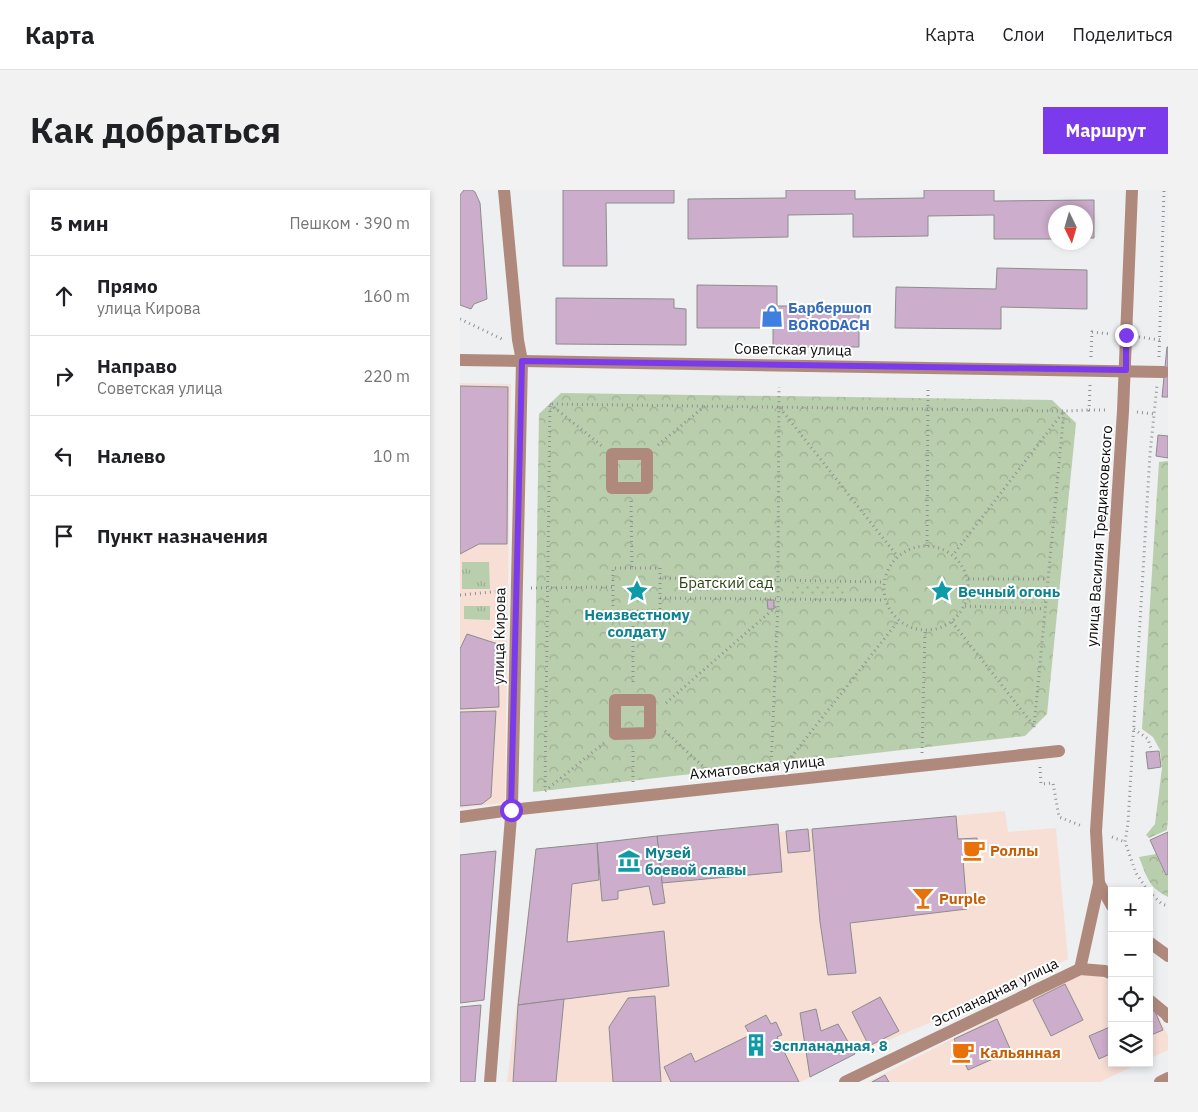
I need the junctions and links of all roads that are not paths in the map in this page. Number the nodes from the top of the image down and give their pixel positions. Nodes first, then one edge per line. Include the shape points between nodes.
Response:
1 (504, 190) edge
2 (1132, 190) edge
3 (460, 360) edge
4 (522, 361) junction
5 (1126, 370) junction
6 (1161, 371) road end
7 (630, 488) joint
8 (633, 734) joint
9 (1058, 751) dead end
10 (511, 810) junction
11 (460, 817) edge
12 (1099, 883) junction
13 (1108, 899) edge
14 (1080, 969) junction
15 (1108, 971) edge
16 (1153, 1003) edge
17 (1168, 1017) edge
18 (1168, 1078) edge
19 (490, 1082) edge
20 (846, 1082) edge
21 (1160, 1082) edge

1 - 4 street, улица Кирова
2 - 5 street, улица Василия Тредиаковского
3 - 4 street, Советская улица
4 - 5 street, Советская улица
4 - 10 street, улица Кирова
5 - 6 street, Советская улица
5 - 12 street, улица Василия Тредиаковского via 1096,831
7 - 7 street via 612,488 612,454 647,454 647,488
8 - 8 street via 650,733 650,700 615,700 615,734
9 - 10 street, Ахматовская улица
10 - 11 street, Ахматовская улица
10 - 19 street, улица Кирова
12 - 13 street
12 - 14 street, Эспланадная улица
14 - 15 street
14 - 20 street, Эспланадная улица
16 - 17 street
18 - 21 street

